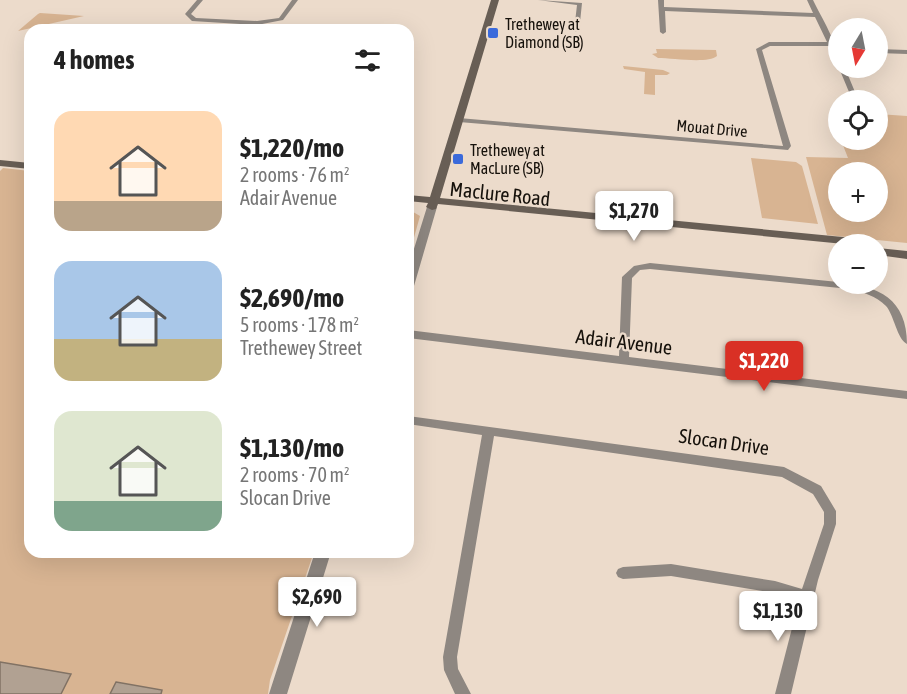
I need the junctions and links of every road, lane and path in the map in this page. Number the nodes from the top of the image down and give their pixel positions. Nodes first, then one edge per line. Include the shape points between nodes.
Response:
1 (200, 0) edge
2 (295, 0) edge
3 (495, 0) edge
4 (541, 0) edge
5 (661, 0) edge
6 (810, 0) edge
7 (662, 9) junction
8 (817, 15) junction
9 (576, 31) dead end
10 (663, 32) dead end
11 (828, 35) edge
12 (828, 47) edge
13 (888, 51) edge
14 (907, 52) edge
15 (459, 120) junction
16 (0, 157) edge
17 (24, 159) edge
18 (0, 164) edge
19 (24, 166) edge
20 (438, 186) junction
21 (414, 198) edge
22 (414, 201) edge
23 (433, 204) junction
24 (828, 241) edge
25 (888, 246) edge
26 (828, 247) edge
27 (907, 248) edge
28 (888, 253) edge
29 (907, 255) edge
30 (414, 266) edge
31 (414, 335) edge
32 (907, 340) edge
33 (624, 360) junction
34 (907, 395) edge
35 (414, 421) edge
36 (489, 431) junction
37 (321, 558) edge
38 (623, 573) dead end
39 (806, 597) junction
40 (278, 694) edge
41 (463, 694) edge
42 (783, 694) edge

1 - 2 street via 188,14 194,20 257,23 281,19
3 - 15 main road
4 - 9 street via 580,4
5 - 7 street
6 - 8 street
7 - 8 street
7 - 10 street
8 - 11 street
12 - 15 street, Mouat Drive via 773,43 759,49 785,148
13 - 14 street
15 - 20 main road
16 - 17 main road
18 - 19 main road
20 - 21 main road
20 - 23 main road
22 - 23 main road, Maclure Road
23 - 24 main road, Maclure Road
23 - 26 main road, Maclure Road
23 - 30 street
25 - 27 main road, Maclure Road
28 - 29 main road
31 - 33 street, Adair Avenue
32 - 33 street via 892,304 868,290 651,266 637,268 627,276
33 - 34 street, Adair Avenue
35 - 36 street, Slocan Drive
36 - 39 street, Slocan Drive via 784,472 799,478 816,490 830,511 830,524
36 - 41 street via 450,657 453,676
37 - 40 street
38 - 39 street via 671,570 775,586
39 - 42 street, Slocan Drive

